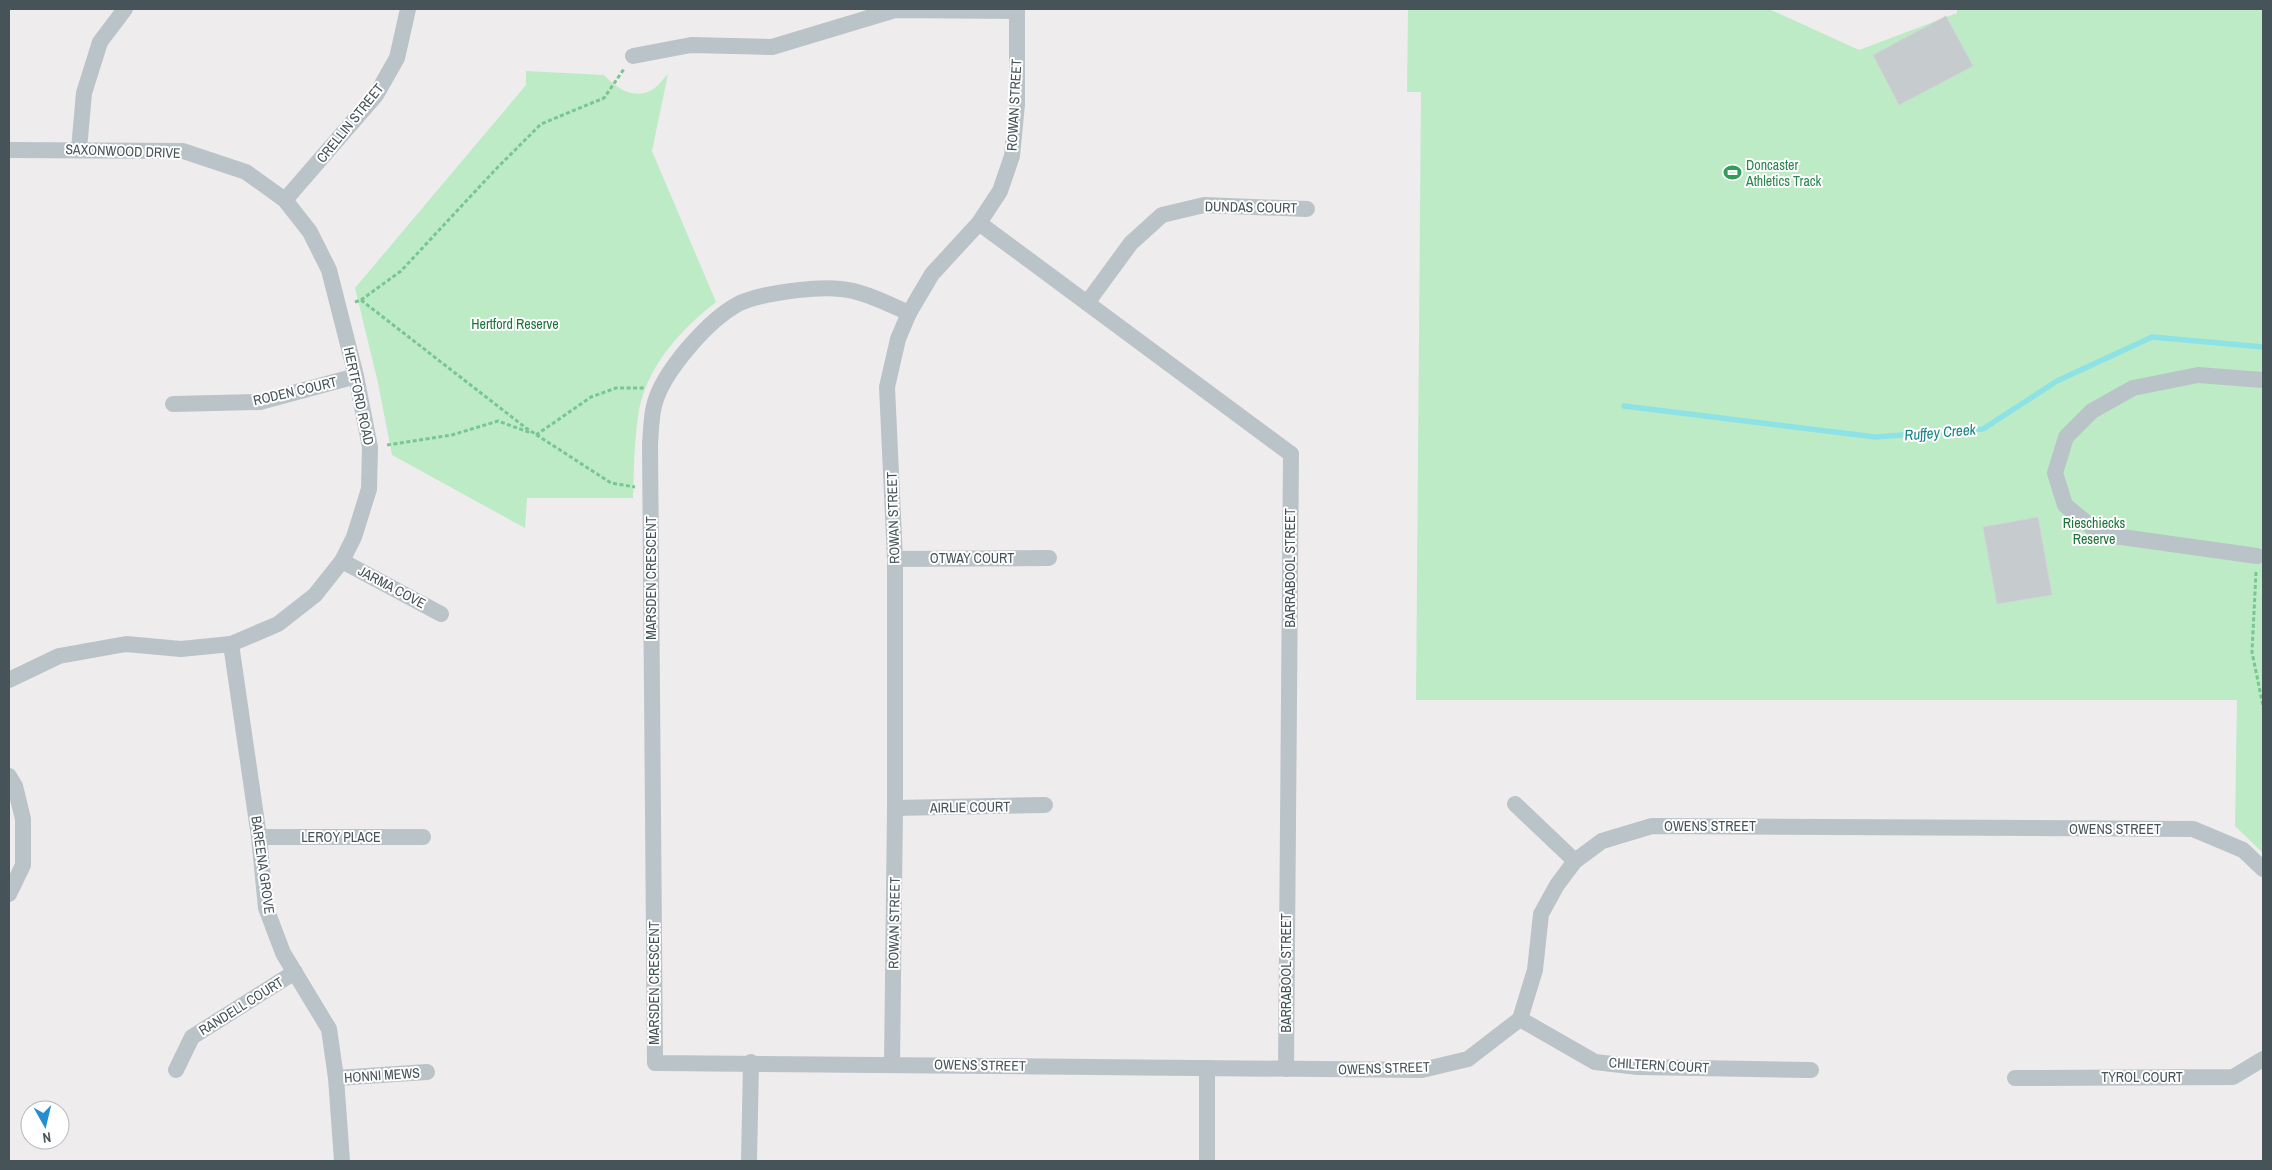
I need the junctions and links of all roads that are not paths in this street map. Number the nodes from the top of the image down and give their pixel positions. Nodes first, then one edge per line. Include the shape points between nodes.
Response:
1 (125, 9) edge
2 (408, 9) edge
3 (1017, 10) edge
4 (633, 56) road end
5 (79, 149) junction
6 (9, 150) edge
7 (285, 200) junction
8 (1307, 209) dead end
9 (979, 223) junction
10 (1087, 303) junction
11 (909, 313) junction
12 (356, 376) junction
13 (2263, 380) edge
14 (173, 404) dead end
15 (2257, 556) road end
16 (1049, 558) dead end
17 (895, 559) junction
18 (342, 561) junction
19 (441, 614) dead end
20 (230, 644) junction
21 (9, 680) edge
22 (9, 776) edge
23 (1515, 804) dead end
24 (1045, 805) dead end
25 (895, 808) junction
26 (259, 837) junction
27 (423, 837) dead end
28 (1575, 861) junction
29 (2263, 869) edge
30 (9, 894) edge
31 (295, 972) junction
32 (1520, 1019) junction
33 (2263, 1059) edge
34 (655, 1062) joint
35 (751, 1062) junction
36 (892, 1064) junction
37 (1207, 1068) junction
38 (1286, 1069) junction
39 (176, 1070) dead end
40 (1810, 1070) dead end
41 (427, 1072) dead end
42 (336, 1078) junction
43 (2015, 1078) dead end
44 (342, 1161) edge
45 (749, 1161) edge
46 (1207, 1161) edge

1 - 5 street via 100,42 84,93
2 - 7 street, CRELLIN STREET via 397,58 376,95
3 - 4 street via 894,10 772,46 691,45
3 - 9 street, ROWAN STREET via 1017,104 1012,156 1000,191
5 - 6 street, SAXONWOOD DRIVE
5 - 7 street, SAXONWOOD DRIVE via 184,151 246,172
7 - 12 street, HERTFORD ROAD via 310,232 330,270
8 - 10 street, DUNDAS COURT via 1204,205 1162,215 1131,243
9 - 10 street, BARRABOOL STREET
9 - 11 street, ROWAN STREET via 932,274
10 - 38 street, BARRABOOL STREET via 1291,454
11 - 17 street, ROWAN STREET via 898,339 887,387
11 - 34 street, MARSDEN CRESCENT via 841,289 788,291 740,303 688,346 654,405 650,489
12 - 14 street, RODEN COURT via 260,402
12 - 18 street, HERTFORD ROAD via 370,447 369,489 354,537
13 - 15 street via 2198,375 2133,388 2092,411 2066,438 2055,473 2065,506 2100,534
16 - 17 street, OTWAY COURT
17 - 25 street, ROWAN STREET
18 - 19 street, JARMA COVE
18 - 20 street, HERTFORD ROAD via 315,595 278,624
20 - 21 street, HERTFORD ROAD via 181,649 126,644 60,656
20 - 26 street, BAREENA GROVE
22 - 30 street via 15,786 23,819 23,865
23 - 28 street
24 - 25 street, AIRLIE COURT
25 - 36 street, ROWAN STREET
26 - 27 street, LEROY PLACE
26 - 31 street, BAREENA GROVE via 266,908 283,953
28 - 29 street, OWENS STREET via 1602,841 1652,826 2193,829 2243,850
28 - 32 street, OWENS STREET via 1541,914 1535,970
31 - 39 street, RANDELL COURT via 192,1037
31 - 42 street, BAREENA GROVE via 329,1029
32 - 38 street, OWENS STREET via 1468,1059 1422,1070
32 - 40 street, CHILTERN COURT via 1595,1062 1638,1067
33 - 43 street, TYROL COURT via 2233,1077
34 - 35 street, OWENS STREET
35 - 36 street, OWENS STREET
35 - 45 street
36 - 37 street, OWENS STREET
37 - 38 street, OWENS STREET
37 - 46 street
41 - 42 street, HONNI MEWS
42 - 44 street, BAREENA GROVE

